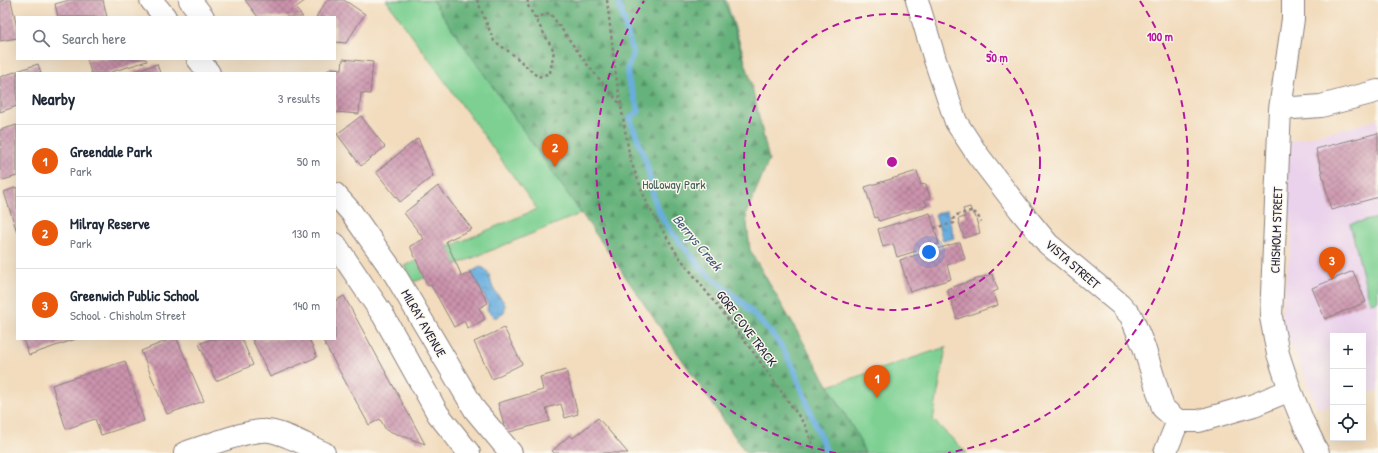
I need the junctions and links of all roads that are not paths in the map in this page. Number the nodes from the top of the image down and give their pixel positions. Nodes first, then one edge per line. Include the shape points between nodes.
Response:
1 (151, 0) edge
2 (190, 0) edge
3 (917, 0) edge
4 (1293, 0) edge
5 (164, 16) edge
6 (202, 16) edge
7 (199, 60) edge
8 (208, 72) edge
9 (1378, 91) edge
10 (1280, 109) junction
11 (336, 195) edge
12 (336, 245) edge
13 (1290, 390) junction
14 (1178, 422) junction
15 (185, 453) edge
16 (324, 453) edge
17 (469, 453) edge
18 (512, 453) edge
19 (1165, 453) edge
20 (1318, 453) edge

1 - 5 street
2 - 6 street
3 - 14 street, VISTA STREET via 956,122 1048,244 1131,316 1144,347 1163,408
4 - 10 street, CHISHOLM STREET via 1293,19
7 - 8 street
9 - 10 street via 1321,106
10 - 13 street, CHISHOLM STREET via 1271,317 1278,354
11 - 18 street, MILRAY AVENUE via 394,273 475,410
12 - 17 street via 383,315 438,414
13 - 14 street via 1254,405 1198,422
13 - 20 street, CHISHOLM STREET
14 - 19 street
15 - 16 street via 264,430

